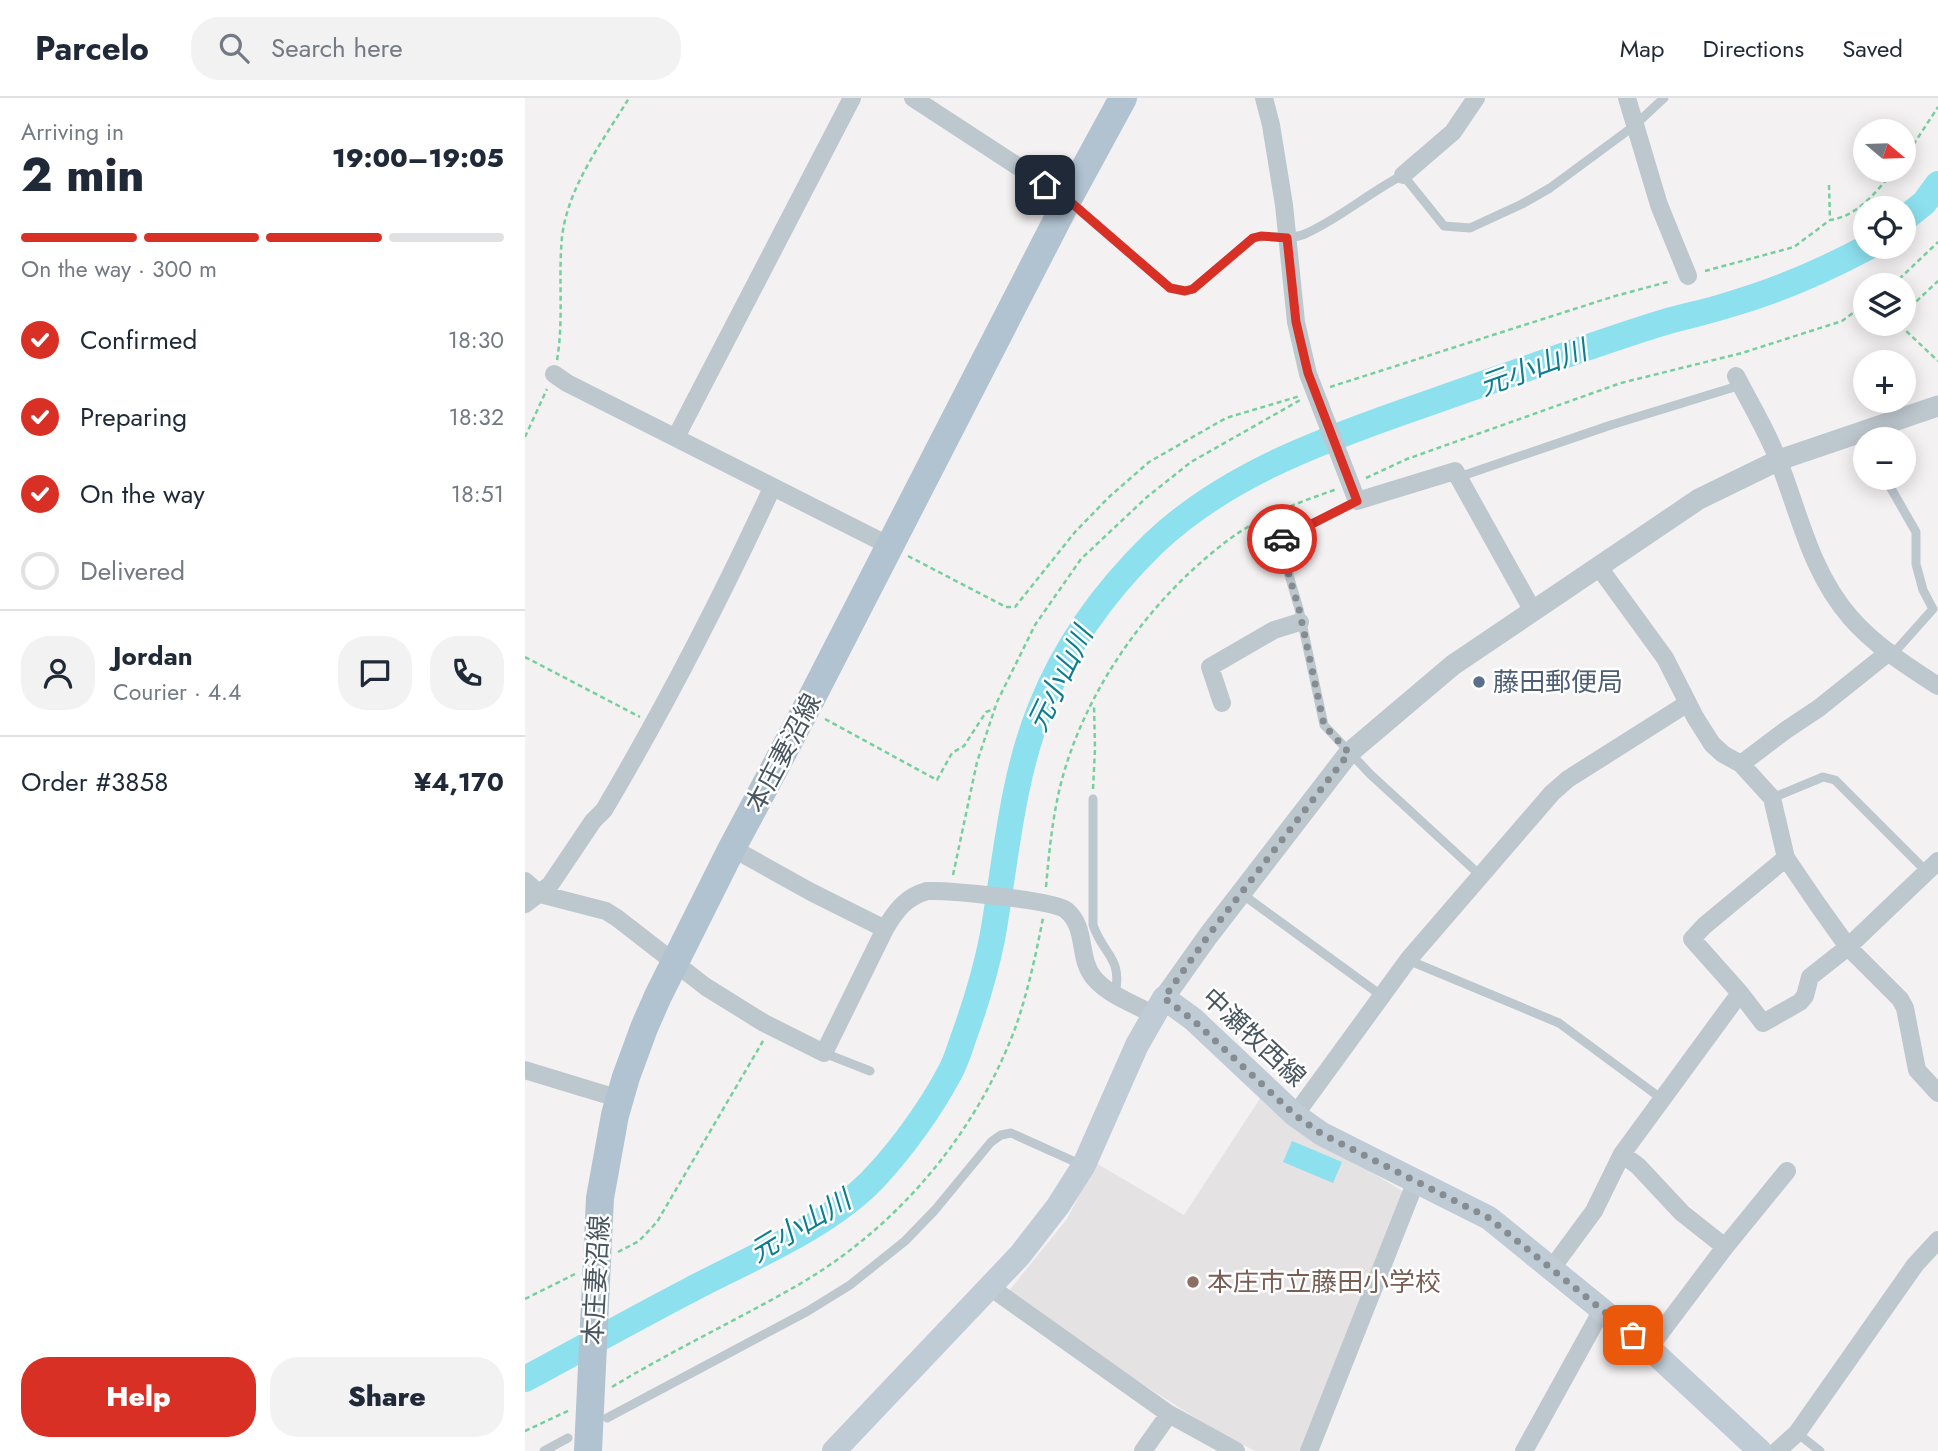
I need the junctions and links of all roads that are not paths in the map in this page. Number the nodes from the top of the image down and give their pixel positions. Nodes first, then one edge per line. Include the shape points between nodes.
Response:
1 (852, 98) edge
2 (913, 98) edge
3 (1123, 98) edge
4 (1264, 98) edge
5 (1476, 98) edge
6 (1627, 98) edge
7 (1664, 98) edge
8 (1634, 126) junction
9 (1403, 175) junction
10 (1067, 199) junction
11 (1287, 238) junction
12 (1688, 276) road end
13 (554, 374) road end
14 (1739, 381) joint
15 (1938, 406) edge
16 (1888, 427) edge
17 (676, 437) junction
18 (1853, 440) edge
19 (1779, 460) junction
20 (1459, 477) junction
21 (772, 488) junction
22 (1892, 490) edge
23 (1357, 501) junction
24 (890, 546) junction
25 (1598, 566) junction
26 (1935, 610) edge
27 (1533, 611) junction
28 (1300, 622) junction
29 (1891, 653) junction
30 (1938, 686) edge
31 (1688, 703) junction
32 (1222, 704) dead end
33 (1349, 753) junction
34 (1741, 764) junction
35 (1772, 798) junction
36 (1093, 799) road end
37 (732, 848) junction
38 (1787, 858) junction
39 (1932, 866) edge
40 (1482, 877) junction
41 (525, 881) edge
42 (1241, 894) junction
43 (533, 899) edge
44 (885, 929) junction
45 (1848, 947) junction
46 (1408, 960) junction
47 (674, 963) junction
48 (1740, 993) junction
49 (1115, 994) junction
50 (1382, 996) junction
51 (1159, 1006) junction
52 (824, 1053) junction
53 (525, 1070) edge
54 (870, 1071) dead end
55 (1938, 1093) edge
56 (620, 1099) junction
57 (1662, 1099) junction
58 (1295, 1115) junction
59 (1622, 1154) junction
60 (1084, 1166) junction
61 (1787, 1171) dead end
62 (1416, 1181) junction
63 (1938, 1240) edge
64 (1725, 1247) junction
65 (1552, 1268) junction
66 (990, 1287) junction
67 (1602, 1310) junction
68 (1649, 1348) junction
69 (1169, 1414) junction
70 (607, 1418) dead end
71 (1797, 1433) junction
72 (578, 1444) edge
73 (544, 1451) edge
74 (834, 1451) edge
75 (1143, 1451) edge
76 (1236, 1451) edge
77 (1309, 1451) edge
78 (1524, 1451) edge
79 (1760, 1451) edge
80 (1777, 1451) edge
81 (1820, 1451) edge

1 - 17 street
2 - 10 street
3 - 10 main road, 本庄妻沼線
4 - 11 street
5 - 9 street via 1453,132
6 - 8 street
7 - 8 lane
8 - 9 lane via 1550,188 1470,228 1444,226
8 - 12 street
9 - 11 lane via 1306,234
10 - 11 lane via 1170,288 1179,290 1193,289 1253,238
10 - 24 main road, 本庄妻沼線
11 - 23 street via 1296,322 1315,396
13 - 17 street
14 - 19 street
14 - 20 lane
15 - 16 street
17 - 21 street
18 - 19 street
19 - 25 street via 1699,499
19 - 29 street via 1820,574 1850,617
20 - 23 street via 1455,471
20 - 27 street
21 - 24 street
21 - 43 street via 723,595 604,810 550,885
22 - 26 lane via 1916,532 1916,564
23 - 28 lane via 1279,541
24 - 37 main road, 本庄妻沼線
25 - 27 street
25 - 31 street via 1665,658
26 - 29 lane
27 - 33 street via 1453,665
28 - 32 street via 1274,630 1210,667
28 - 33 lane via 1324,725
29 - 30 street
29 - 34 street
31 - 34 street via 1712,744
31 - 40 street via 1568,779
33 - 40 lane
33 - 42 street
34 - 35 street
35 - 38 street
35 - 39 lane via 1823,777 1835,780
36 - 49 lane via 1093,925 1116,966
37 - 44 street
37 - 47 main road, 本庄妻沼線
38 - 45 street
38 - 48 street via 1692,939
39 - 45 street
40 - 46 street
41 - 43 street
42 - 50 lane
42 - 51 street
43 - 47 street via 606,912
44 - 49 street via 896,910 916,894 938,891 1065,909 1080,928 1084,960 1092,977
44 - 52 street
45 - 48 street via 1810,977 1800,1002 1763,1023
45 - 55 street via 1900,999 1917,1070
46 - 50 street
46 - 57 lane via 1559,1023
47 - 52 street via 706,987
47 - 56 main road, 本庄妻沼線 via 644,1028
48 - 57 street
49 - 51 street
50 - 58 street
51 - 58 main road, 中瀬牧西線 via 1193,1020
51 - 60 main road
52 - 54 lane
53 - 56 street
56 - 72 main road, 本庄妻沼線 via 586,1283 590,1397
57 - 59 street
58 - 62 main road, 中瀬牧西線 via 1322,1134
59 - 64 street via 1682,1213
59 - 65 street via 1594,1211
60 - 66 main road via 1035,1236
60 - 70 lane via 1011,1133 1001,1135 905,1241 850,1285
61 - 64 street
62 - 65 main road, 中瀬牧西線 via 1489,1218
62 - 77 street
63 - 71 street via 1915,1265
64 - 68 street
65 - 67 main road, 中瀬牧西線
66 - 69 street
66 - 74 main road
67 - 68 main road, 中瀬牧西線
67 - 78 street
68 - 79 main road, 中瀬牧西線
69 - 75 street
69 - 76 street
71 - 80 street
71 - 81 lane
72 - 73 lane

